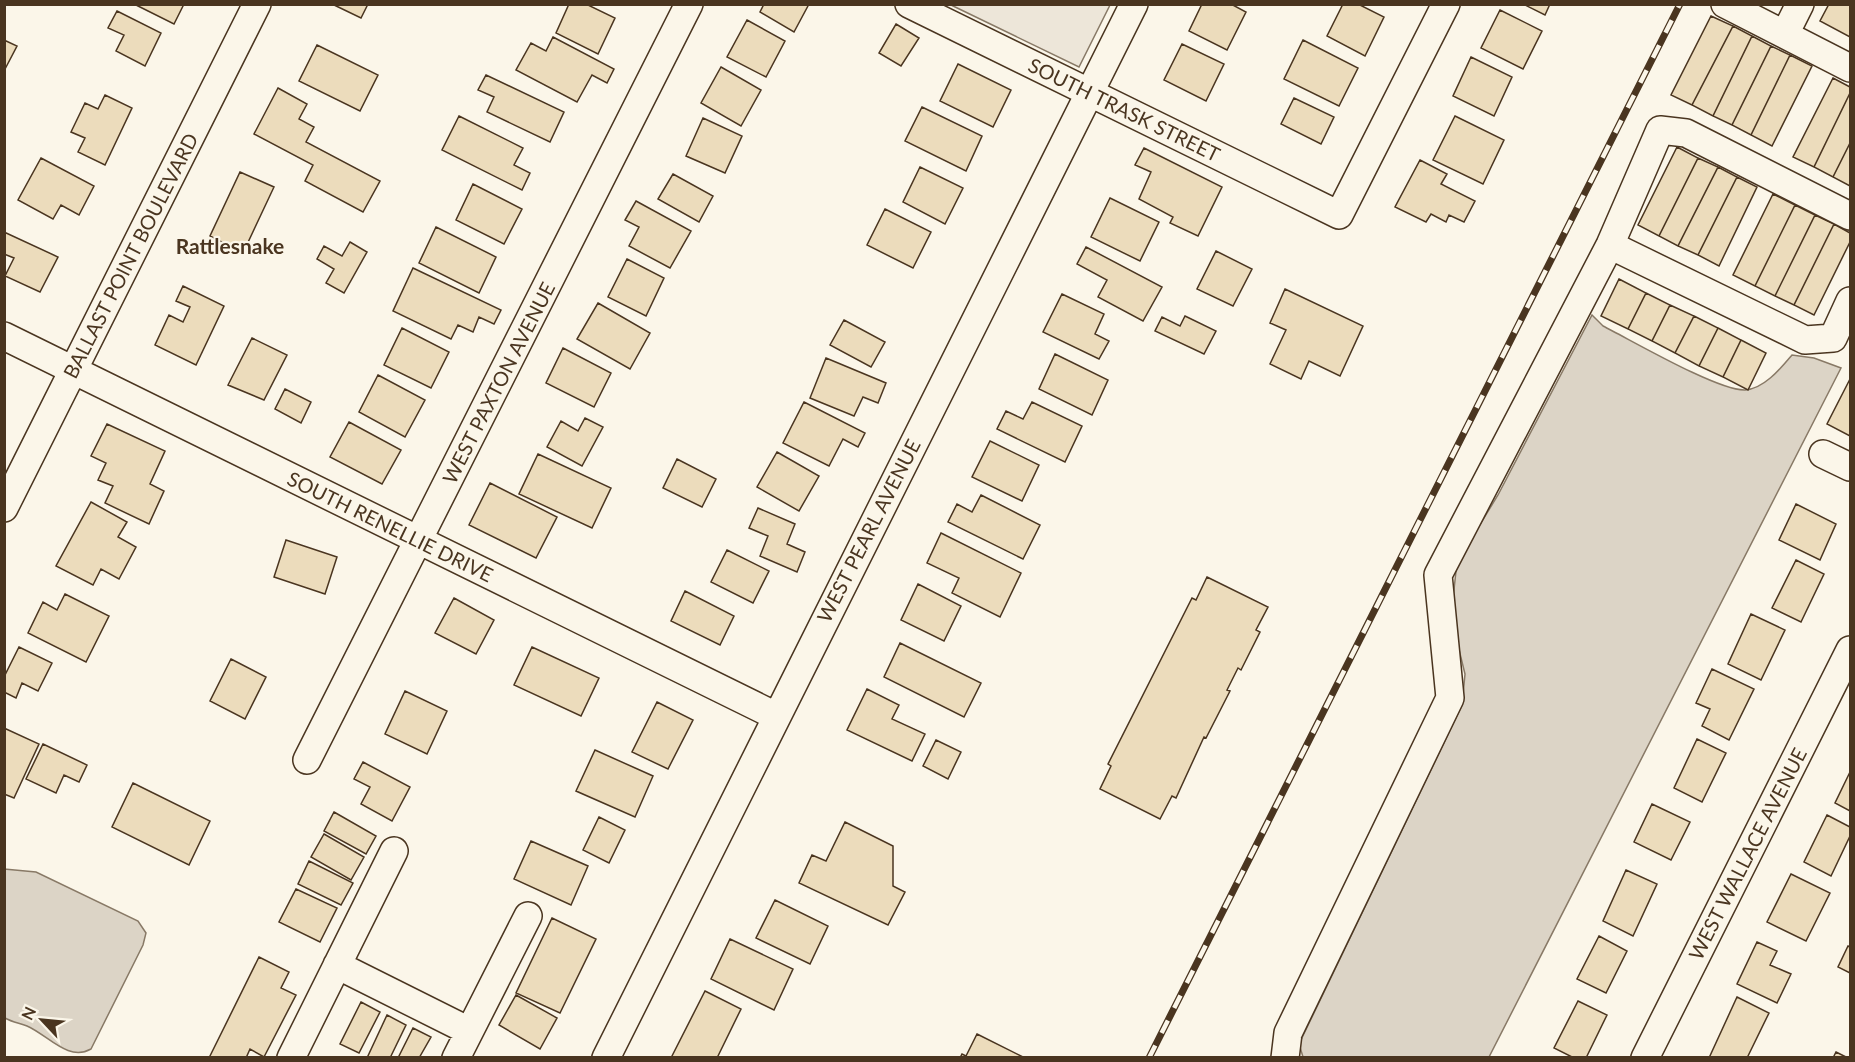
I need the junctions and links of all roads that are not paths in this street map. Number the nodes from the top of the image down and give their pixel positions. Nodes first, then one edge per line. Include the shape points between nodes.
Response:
1 (257, 4) edge
2 (689, 4) edge
3 (909, 4) edge
4 (1134, 4) edge
5 (1446, 4) edge
6 (1725, 4) edge
7 (1800, 4) edge
8 (1785, 34) junction
9 (1851, 68) edge
10 (1089, 93) junction
11 (1851, 216) edge
12 (1610, 244) junction
13 (1851, 301) edge
14 (4, 336) edge
15 (73, 370) junction
16 (1823, 454) dead end
17 (1851, 467) edge
18 (4, 508) edge
19 (420, 542) junction
20 (1851, 650) edge
21 (776, 716) junction
22 (307, 760) dead end
23 (394, 851) dead end
24 (528, 916) dead end
25 (337, 965) junction
26 (470, 1031) junction
27 (291, 1058) edge
28 (456, 1058) edge
29 (606, 1058) edge
30 (1285, 1058) edge
31 (1645, 1058) edge

1 - 15 street, BALLAST POINT BOULEVARD
2 - 19 street, WEST PAXTON AVENUE
3 - 10 street, SOUTH TRASK STREET
4 - 10 street, WEST PEARL AVENUE
5 - 10 street, SOUTH TRASK STREET via 1339,215
6 - 8 street
7 - 8 street
8 - 9 street
10 - 21 street, WEST PEARL AVENUE
11 - 12 street via 1686,133 1660,130
12 - 13 street via 1805,340 1833,338
12 - 30 street via 1438,575 1450,698 1288,1033
14 - 15 street, SOUTH RENELLIE DRIVE
15 - 18 street, BALLAST POINT BOULEVARD
15 - 19 street, SOUTH RENELLIE DRIVE
16 - 17 street
19 - 21 street, SOUTH RENELLIE DRIVE
19 - 22 street, WEST PAXTON AVENUE
20 - 31 street, WEST WALLACE AVENUE
21 - 29 street, WEST PEARL AVENUE
23 - 25 street
24 - 26 street
25 - 26 street
25 - 27 street
26 - 28 street

